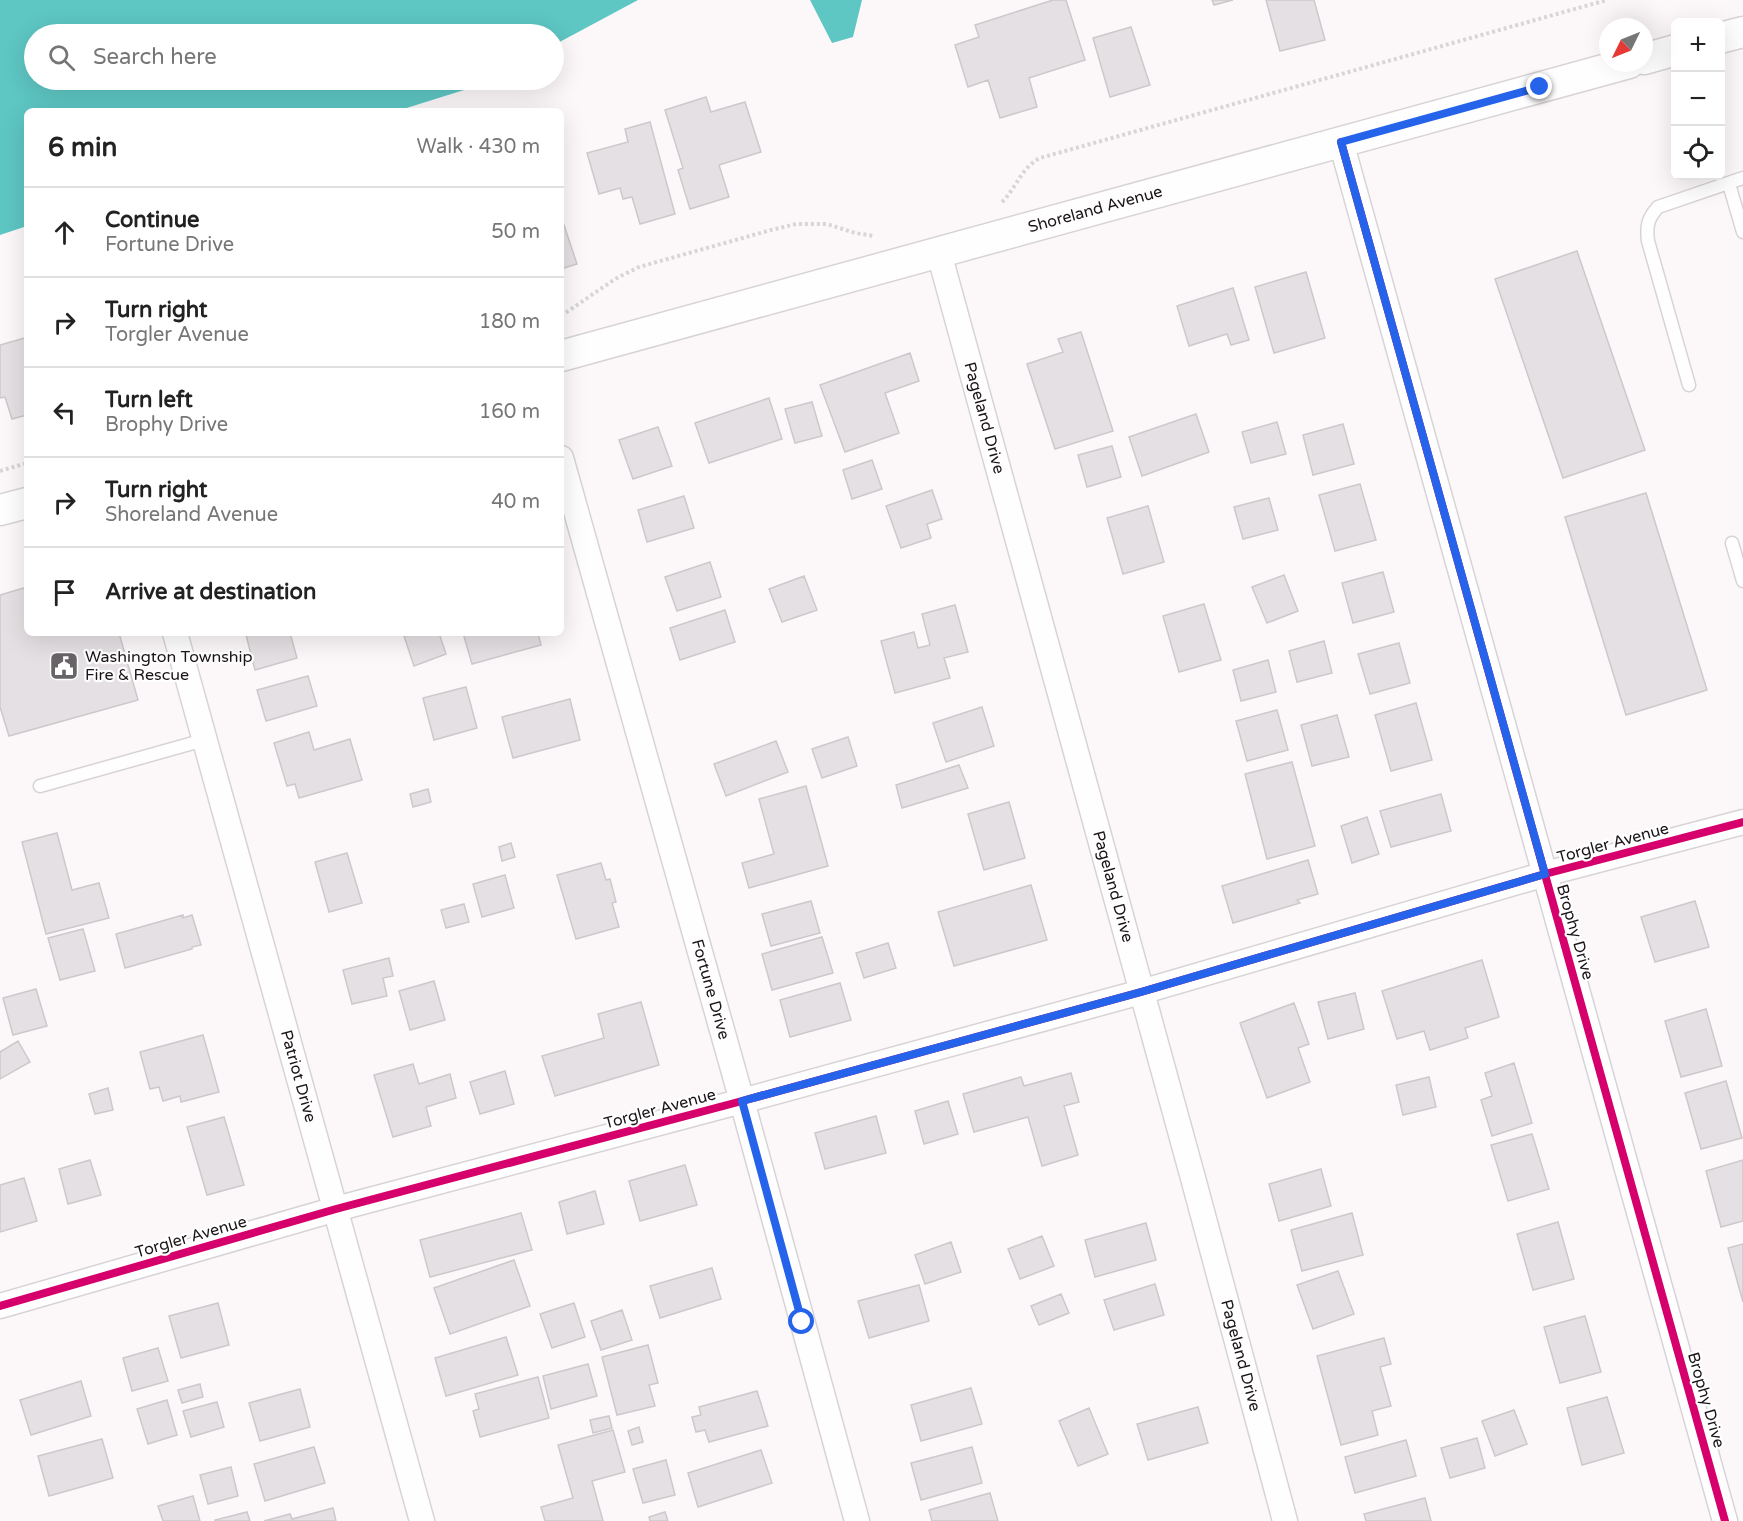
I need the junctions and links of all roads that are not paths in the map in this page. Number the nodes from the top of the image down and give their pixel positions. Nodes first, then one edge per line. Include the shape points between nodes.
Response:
1 (1671, 51) edge
2 (1653, 56) edge
3 (1599, 71) edge
4 (1341, 142) junction
5 (1743, 178) edge
6 (1729, 184) junction
7 (1743, 232) edge
8 (939, 253) junction
9 (564, 355) edge
10 (1689, 385) dead end
11 (564, 469) edge
12 (24, 504) edge
13 (0, 510) edge
14 (1732, 543) dead end
15 (1743, 581) edge
16 (175, 636) edge
17 (204, 740) junction
18 (40, 786) dead end
19 (1743, 822) edge
20 (1545, 874) junction
21 (1141, 992) junction
22 (742, 1101) junction
23 (336, 1209) junction
24 (0, 1306) edge
25 (422, 1521) edge
26 (857, 1521) edge
27 (1285, 1521) edge
28 (1725, 1521) edge

1 - 2 street
3 - 4 street, Shoreland Avenue
4 - 8 street, Shoreland Avenue
4 - 20 street, Brophy Drive
5 - 6 lane
6 - 7 lane
6 - 10 lane via 1658,207 1646,228
8 - 9 street, Shoreland Avenue
8 - 21 street, Pageland Drive
11 - 22 street, Fortune Drive
12 - 13 street
14 - 15 lane
16 - 17 street, Patriot Drive
17 - 18 lane
17 - 23 street, Patriot Drive
19 - 20 street, Torgler Avenue
20 - 21 street, Torgler Avenue
20 - 28 street, Brophy Drive
21 - 22 street, Torgler Avenue
21 - 27 street, Pageland Drive
22 - 23 street, Torgler Avenue
22 - 26 street, Fortune Drive
23 - 24 street, Torgler Avenue
23 - 25 street, Patriot Drive

